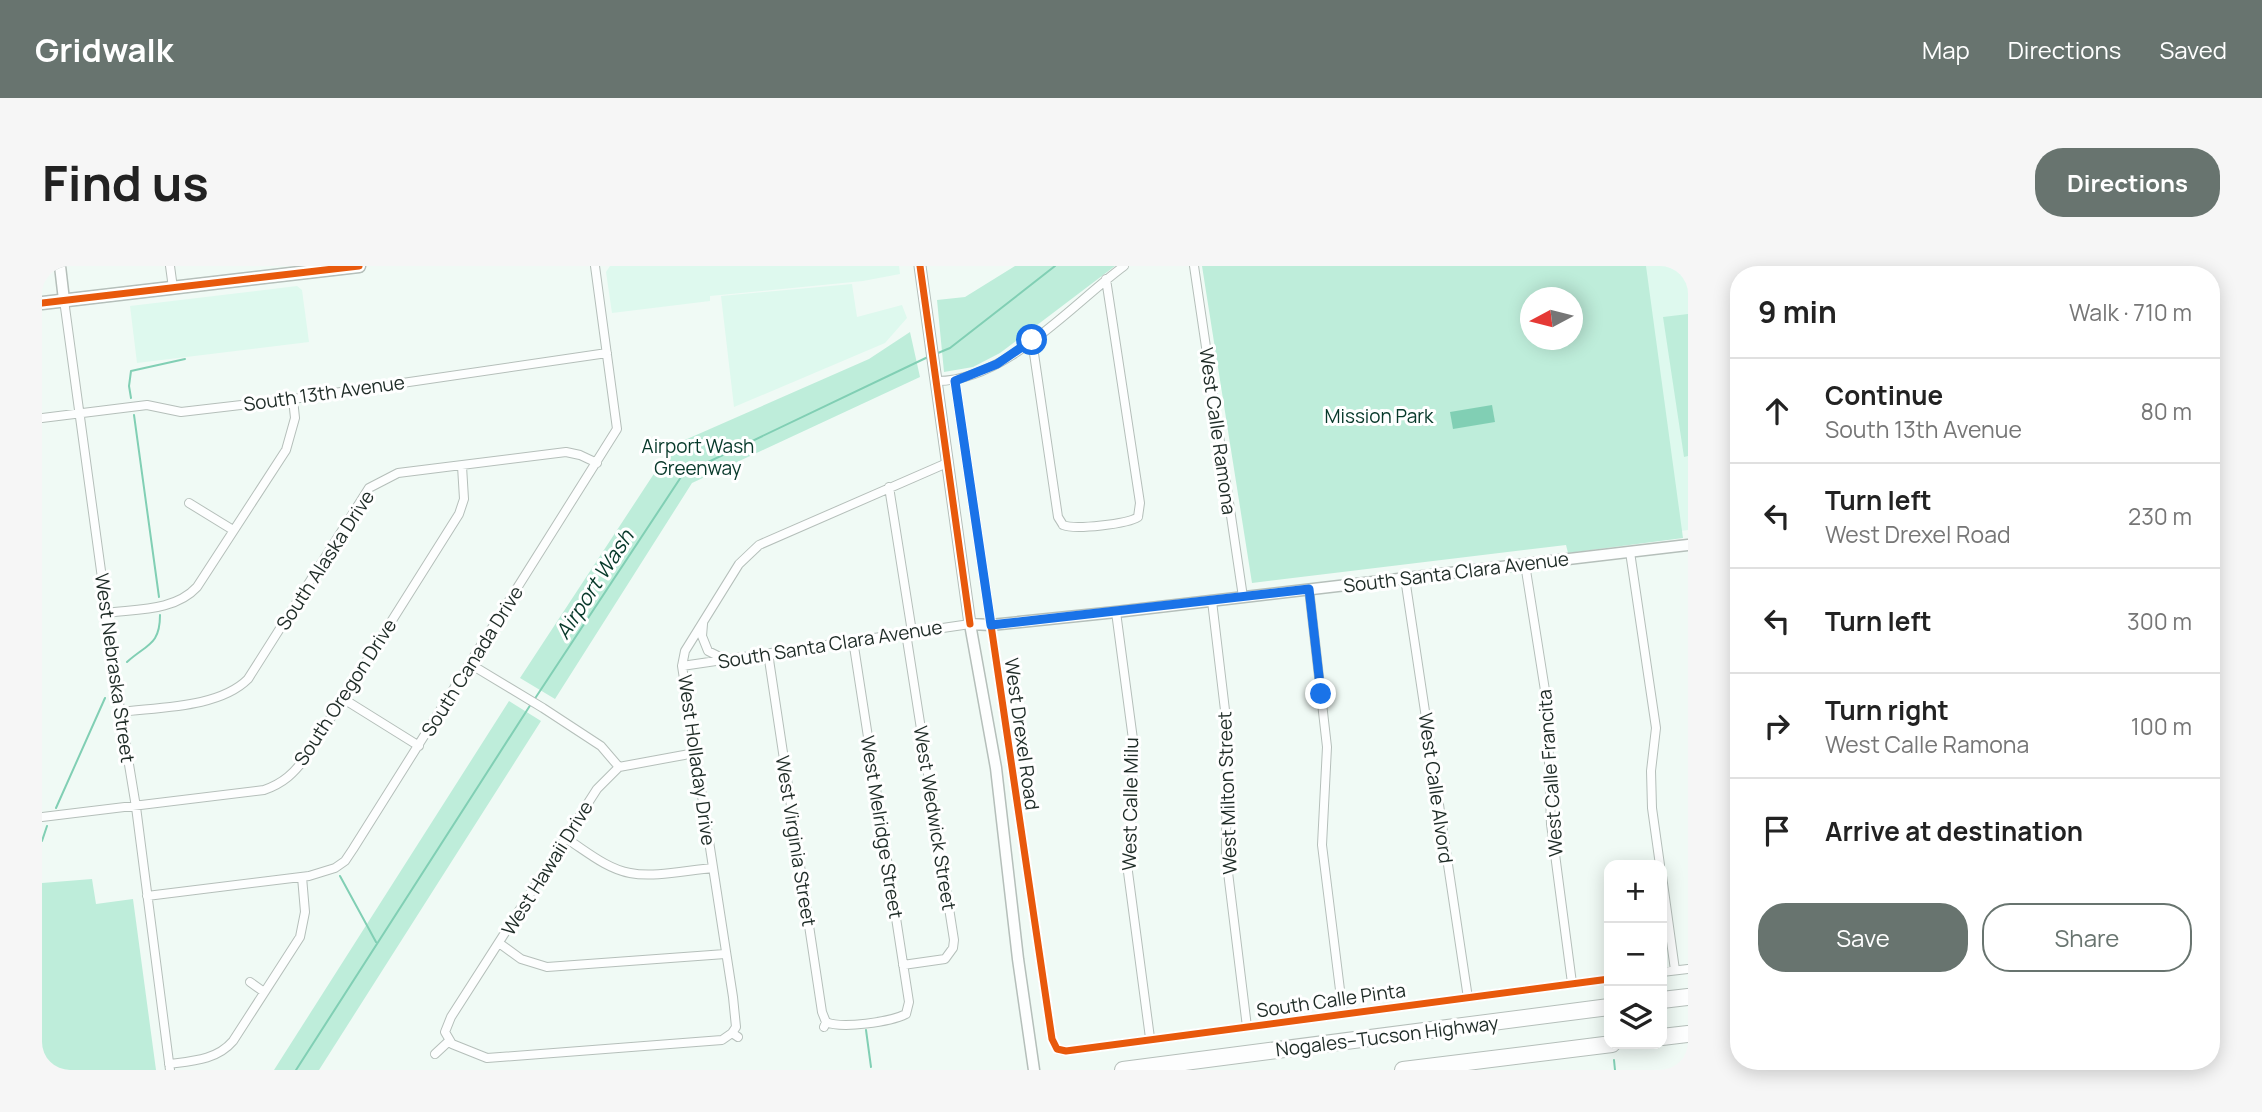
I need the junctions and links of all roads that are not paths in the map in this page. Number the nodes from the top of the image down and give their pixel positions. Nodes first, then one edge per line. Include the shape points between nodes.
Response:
1 (60, 266) edge
2 (170, 266) edge
3 (359, 266) edge
4 (595, 266) edge
5 (920, 266) edge
6 (1124, 266) edge
7 (1194, 266) edge
8 (277, 271) edge
9 (1107, 279) junction
10 (173, 288) junction
11 (64, 300) junction
12 (42, 303) edge
13 (1032, 340) junction
14 (607, 354) junction
15 (936, 381) junction
16 (955, 381) junction
17 (293, 399) junction
18 (80, 413) junction
19 (42, 418) edge
20 (597, 463) junction
21 (947, 463) junction
22 (462, 466) junction
23 (889, 487) junction
24 (189, 503) dead end
25 (1063, 525) junction
26 (233, 530) junction
27 (1057, 533) dead end
28 (1688, 545) edge
29 (1630, 552) junction
30 (1525, 564) junction
31 (1405, 578) junction
32 (1309, 589) junction
33 (1243, 597) junction
34 (1212, 601) junction
35 (1116, 612) junction
36 (107, 613) junction
37 (704, 619) junction
38 (970, 624) junction
39 (991, 625) junction
40 (909, 632) junction
41 (853, 640) junction
42 (768, 653) junction
43 (727, 660) junction
44 (470, 664) junction
45 (682, 666) junction
46 (342, 698) junction
47 (120, 712) junction
48 (419, 746) junction
49 (695, 753) junction
50 (619, 767) junction
51 (136, 807) junction
52 (42, 817) edge
53 (567, 839) junction
54 (1659, 860) edge
55 (713, 868) junction
56 (302, 877) junction
57 (147, 896) junction
58 (1667, 912) edge
59 (499, 943) junction
60 (725, 954) junction
61 (903, 965) junction
62 (1688, 968) edge
63 (1675, 970) junction
64 (1667, 971) edge
65 (1604, 980) edge
66 (250, 982) dead end
67 (1572, 983) junction
68 (264, 992) junction
69 (1688, 997) edge
70 (1468, 998) junction
71 (1667, 999) edge
72 (1604, 1008) edge
73 (1343, 1014) junction
74 (909, 1016) joint
75 (1247, 1027) junction
76 (1688, 1034) edge
77 (1667, 1036) edge
78 (1150, 1038) junction
79 (448, 1041) junction
80 (1604, 1045) edge
81 (1058, 1049) joint
82 (435, 1054) dead end
83 (1033, 1066) edge
84 (170, 1067) edge
85 (1123, 1070) edge
86 (1403, 1070) edge

1 - 11 street, West Nebraska Street
2 - 10 street
3 - 8 main road
4 - 14 street, South Canada Drive
5 - 15 street, West Drexel Road
6 - 9 street
7 - 33 street, West Calle Ramona
8 - 10 main road
9 - 13 street
9 - 25 street via 1142,519 1073,528
10 - 11 main road
11 - 12 main road
11 - 18 street, West Nebraska Street
13 - 16 street via 997,364
13 - 25 street via 1058,517
14 - 17 street, South 13th Avenue
14 - 20 street, South Canada Drive via 617,429
15 - 16 street
15 - 21 street, West Drexel Road
16 - 39 street, West Drexel Road
17 - 18 street, South 13th Avenue via 181,412 147,405
17 - 26 street via 295,418 286,450
18 - 19 street, South 13th Avenue
18 - 36 street, West Nebraska Street
20 - 22 street, South Alaska Drive via 566,452
20 - 44 street, South Canada Drive
21 - 23 street, West Holladay Drive
21 - 38 street, West Drexel Road
22 - 46 street, South Oregon Drive via 464,499 459,513
22 - 47 street, South Alaska Drive via 398,473 369,488 248,679 234,692 212,700
23 - 37 street, West Holladay Drive via 759,545 739,564
23 - 40 street, West Wedwick Street
24 - 26 street
25 - 27 street
26 - 36 street via 185,598
28 - 29 street, South Santa Clara Avenue
29 - 30 street, South Santa Clara Avenue
29 - 54 street via 1656,728 1651,771
30 - 31 street, South Santa Clara Avenue
30 - 67 street, West Calle Francita via 1547,703 1551,824
31 - 32 street, South Santa Clara Avenue
31 - 70 street, West Calle Alvord
32 - 33 street, South Santa Clara Avenue
32 - 73 street via 1327,747 1322,845
33 - 34 street, South Santa Clara Avenue
34 - 35 street, South Santa Clara Avenue
34 - 75 street, West Milton Street via 1227,727 1226,856
35 - 39 street, South Santa Clara Avenue
35 - 78 street, West Calle Milu via 1134,747 1128,872
36 - 47 street, West Nebraska Street
37 - 43 street via 702,636 708,651
37 - 45 street, West Holladay Drive
38 - 39 street, South Santa Clara Avenue
38 - 40 street, South Santa Clara Avenue
38 - 83 street, West Drexel Road via 996,768
39 - 81 street, West Drexel Road via 1052,1039
40 - 41 street, South Santa Clara Avenue
40 - 61 street, West Wedwick Street via 954,957
41 - 42 street, South Santa Clara Avenue
41 - 61 street, West Melridge Street
42 - 43 street, South Santa Clara Avenue
42 - 74 street, West Virginia Street via 825,1025
43 - 45 street, South Santa Clara Avenue
44 - 48 street, South Canada Drive
44 - 50 street via 601,747
45 - 49 street, West Holladay Drive
46 - 48 street
46 - 51 street, South Oregon Drive via 306,757 282,783 264,790
47 - 51 street, West Nebraska Street
48 - 56 street, South Canada Drive via 345,861
49 - 50 street
49 - 55 street, West Holladay Drive
50 - 53 street, West Hawaii Drive via 597,789
51 - 52 street, South Oregon Drive
51 - 57 street, West Nebraska Street
53 - 55 street via 629,873
53 - 59 street, West Hawaii Drive
55 - 60 street, West Holladay Drive
56 - 57 street, South Canada Drive
56 - 68 street via 305,923
57 - 84 street, West Nebraska Street
58 - 63 street
59 - 60 street via 547,968
59 - 79 street, West Hawaii Drive via 447,1024
60 - 79 street, West Holladay Drive via 736,1027 735,1035 722,1040 487,1058
61 - 74 street, West Melridge Street
62 - 63 street
63 - 64 street
65 - 67 street, South Calle Pinta
66 - 68 street
67 - 70 street, South Calle Pinta
68 - 84 street via 221,1052
69 - 71 highway
70 - 73 street, South Calle Pinta
72 - 85 highway, Nogales–Tucson Highway
73 - 75 street, South Calle Pinta
75 - 78 street, South Calle Pinta
76 - 77 highway
78 - 81 street, South Calle Pinta
79 - 82 street
80 - 86 highway, Nogales–Tucson Highway

